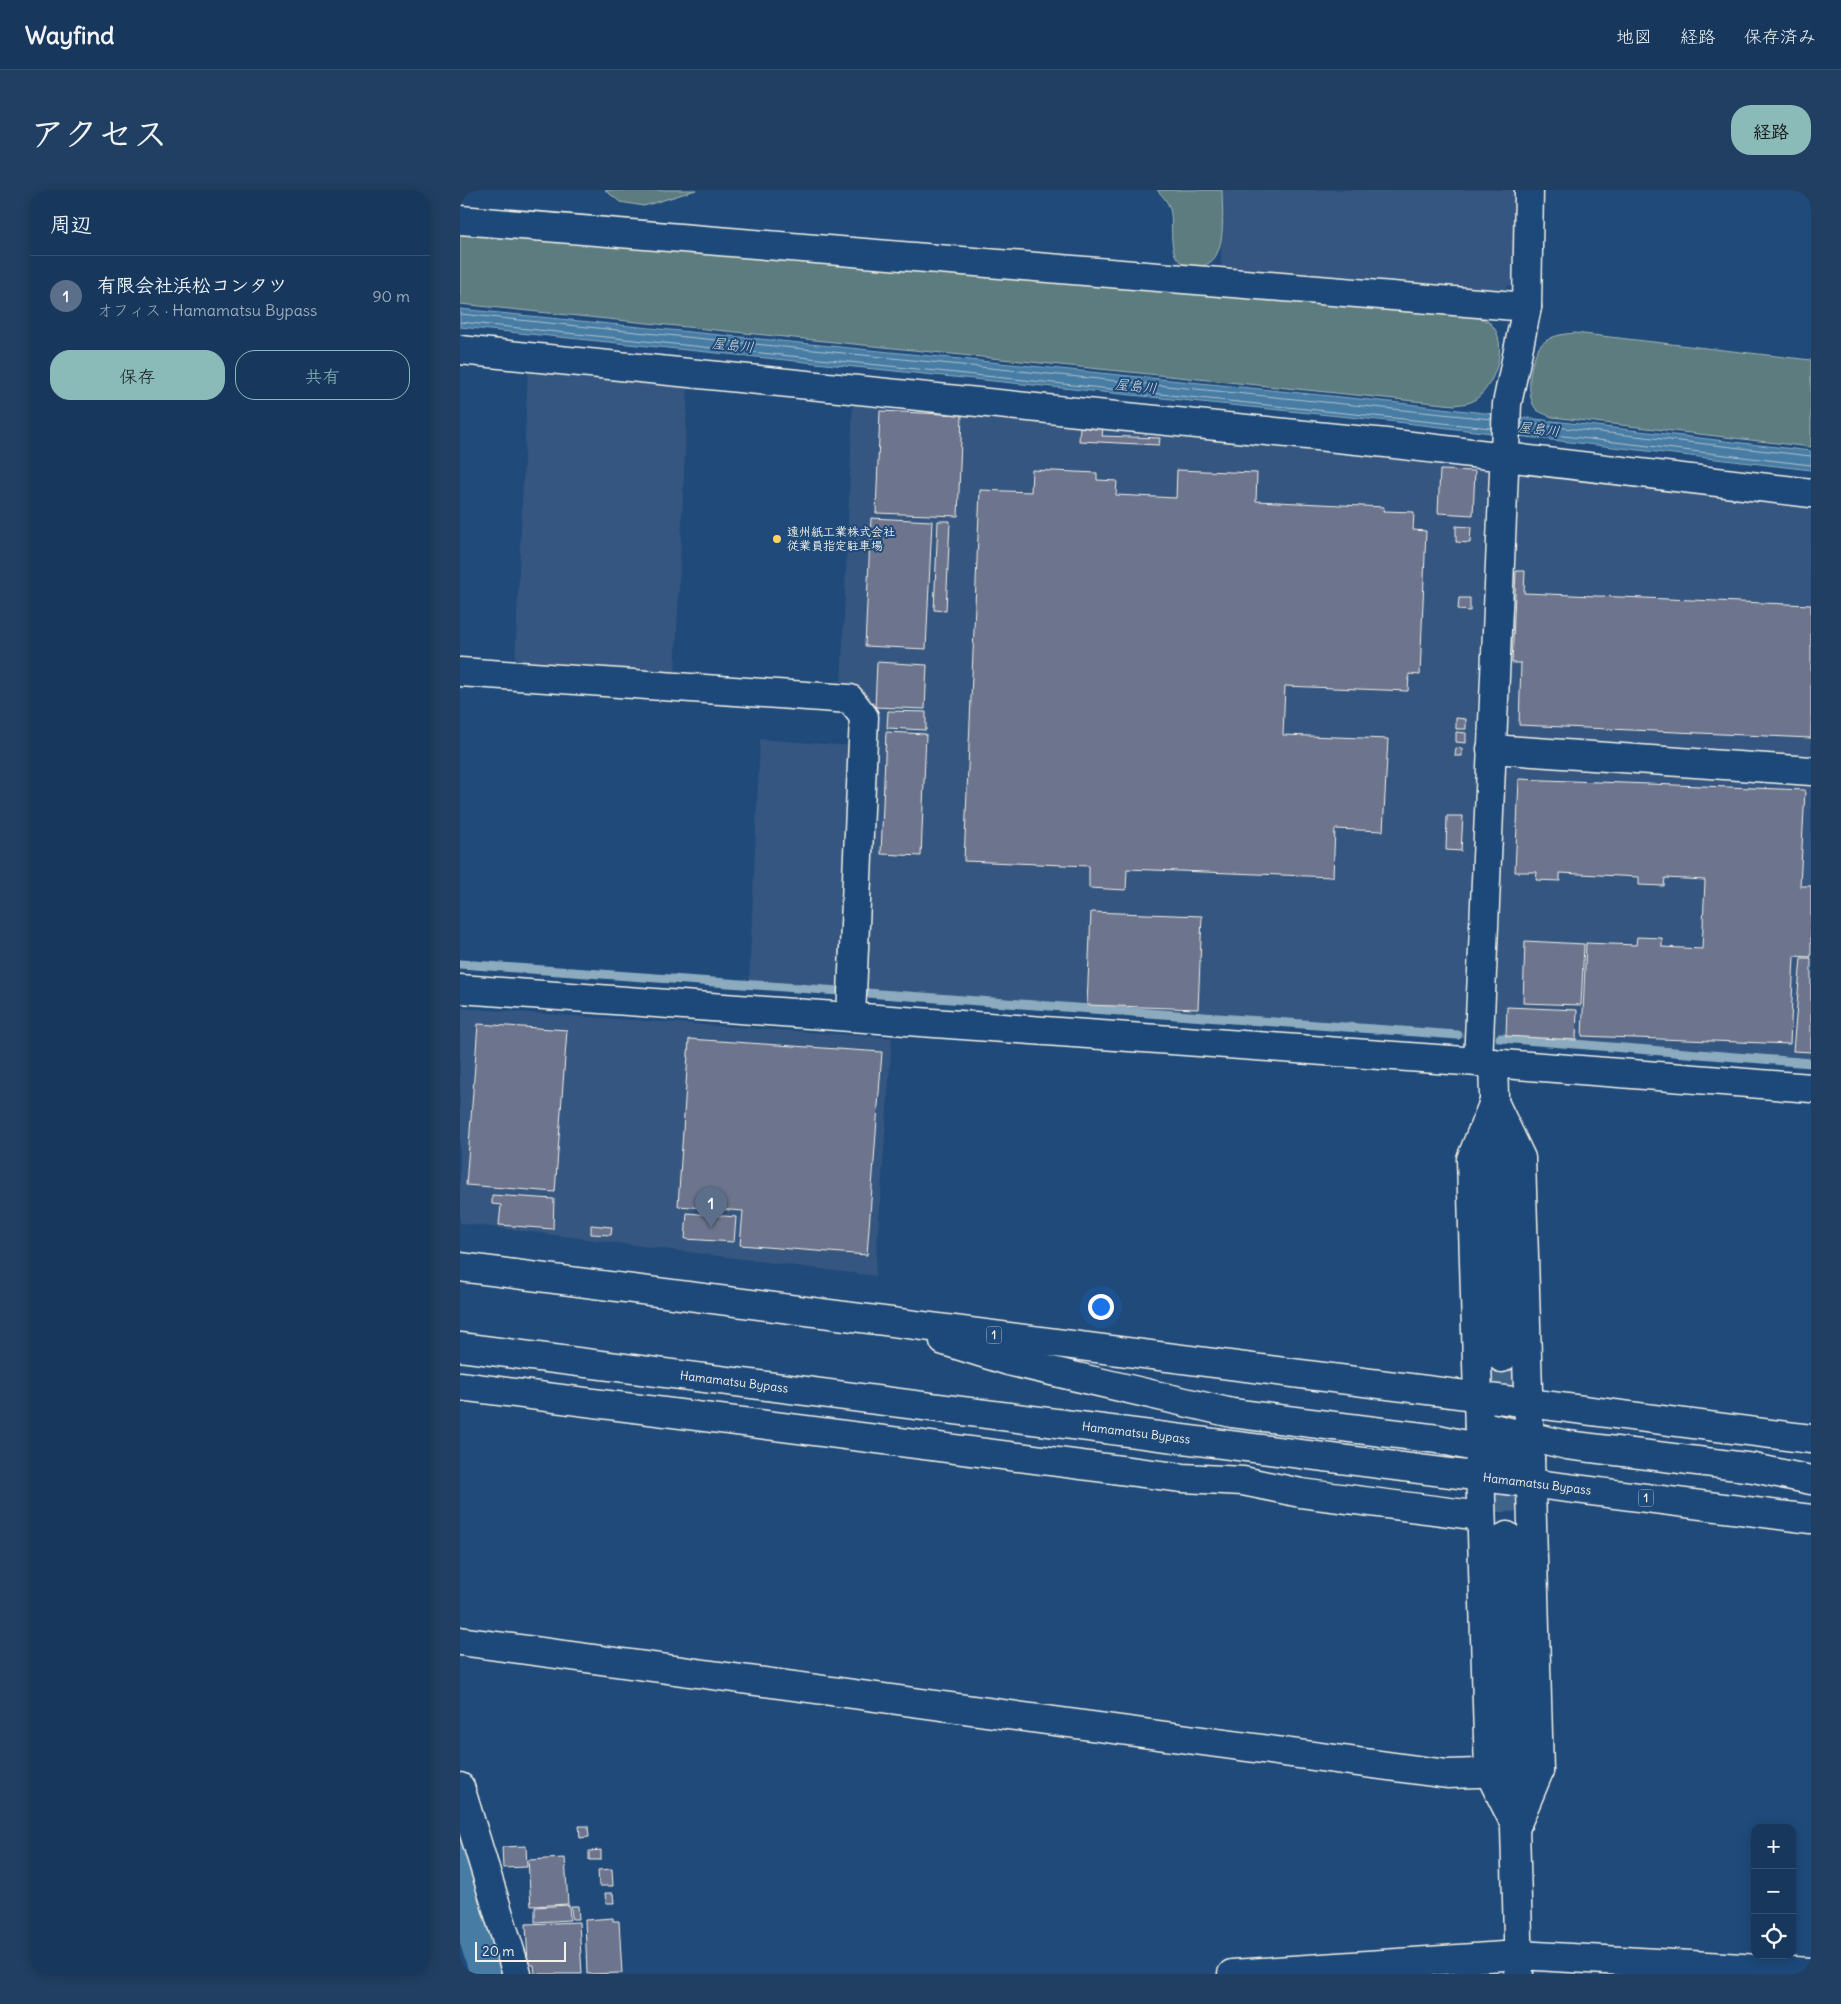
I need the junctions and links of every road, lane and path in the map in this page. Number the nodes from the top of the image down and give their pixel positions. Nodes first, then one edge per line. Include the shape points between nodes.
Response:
1 (1529, 190) edge
2 (460, 220) edge
3 (1527, 307) junction
4 (460, 350) edge
5 (1504, 451) junction
6 (1811, 493) edge
7 (460, 672) edge
8 (1492, 749) junction
9 (1811, 771) edge
10 (460, 989) edge
11 (851, 1017) junction
12 (1486, 1062) junction
13 (1811, 1088) edge
14 (1494, 1102) junction
15 (460, 1267) edge
16 (878, 1320) junction
17 (460, 1347) edge
18 (1502, 1358) tunnel mouth
19 (460, 1386) edge
20 (1478, 1396) junction
21 (1528, 1402) junction
22 (1479, 1437) junction
23 (1811, 1438) edge
24 (1247, 1447) junction
25 (1530, 1460) junction
26 (1480, 1477) junction
27 (1811, 1480) edge
28 (1243, 1481) junction
29 (1481, 1516) junction
30 (1811, 1519) edge
31 (1507, 1536) tunnel mouth
32 (460, 1641) edge
33 (1514, 1772) junction
34 (460, 1787) edge
35 (1516, 1826) junction
36 (1519, 1964) edge
37 (1811, 1972) edge
38 (517, 1974) edge
39 (1232, 1974) edge

1 - 3 main road
2 - 3 main road
3 - 5 main road via 1506,404
4 - 5 main road via 1376,442
5 - 6 main road
5 - 8 main road
7 - 11 main road via 850,700 864,718
8 - 9 main road
8 - 12 main road
10 - 11 main road
11 - 12 main road
12 - 13 main road
12 - 14 main road
14 - 18 main road
14 - 20 main road via 1471,1160
14 - 21 main road via 1521,1158
15 - 16 main road, 1
16 - 20 main road, 1
16 - 22 main road via 1008,1361 1232,1413 1438,1439
17 - 24 main road, Hamamatsu Bypass / 1
19 - 28 main road via 1184,1478
20 - 21 main road, 1
20 - 22 main road
21 - 23 main road, 1
21 - 25 main road
22 - 25 main road
22 - 26 main road
24 - 26 main road, Hamamatsu Bypass / 1
24 - 28 main road
25 - 26 main road, Hamamatsu Bypass / 1
25 - 27 main road via 1566,1445 1754,1468
25 - 30 main road, Hamamatsu Bypass / 1
25 - 33 main road
26 - 29 main road
28 - 29 main road via 1301,1493
29 - 33 main road
31 - 33 main road
32 - 33 main road via 1447,1774
33 - 35 main road
33 - 35 main road
34 - 38 main road
35 - 36 main road
36 - 37 main road
36 - 39 main road

